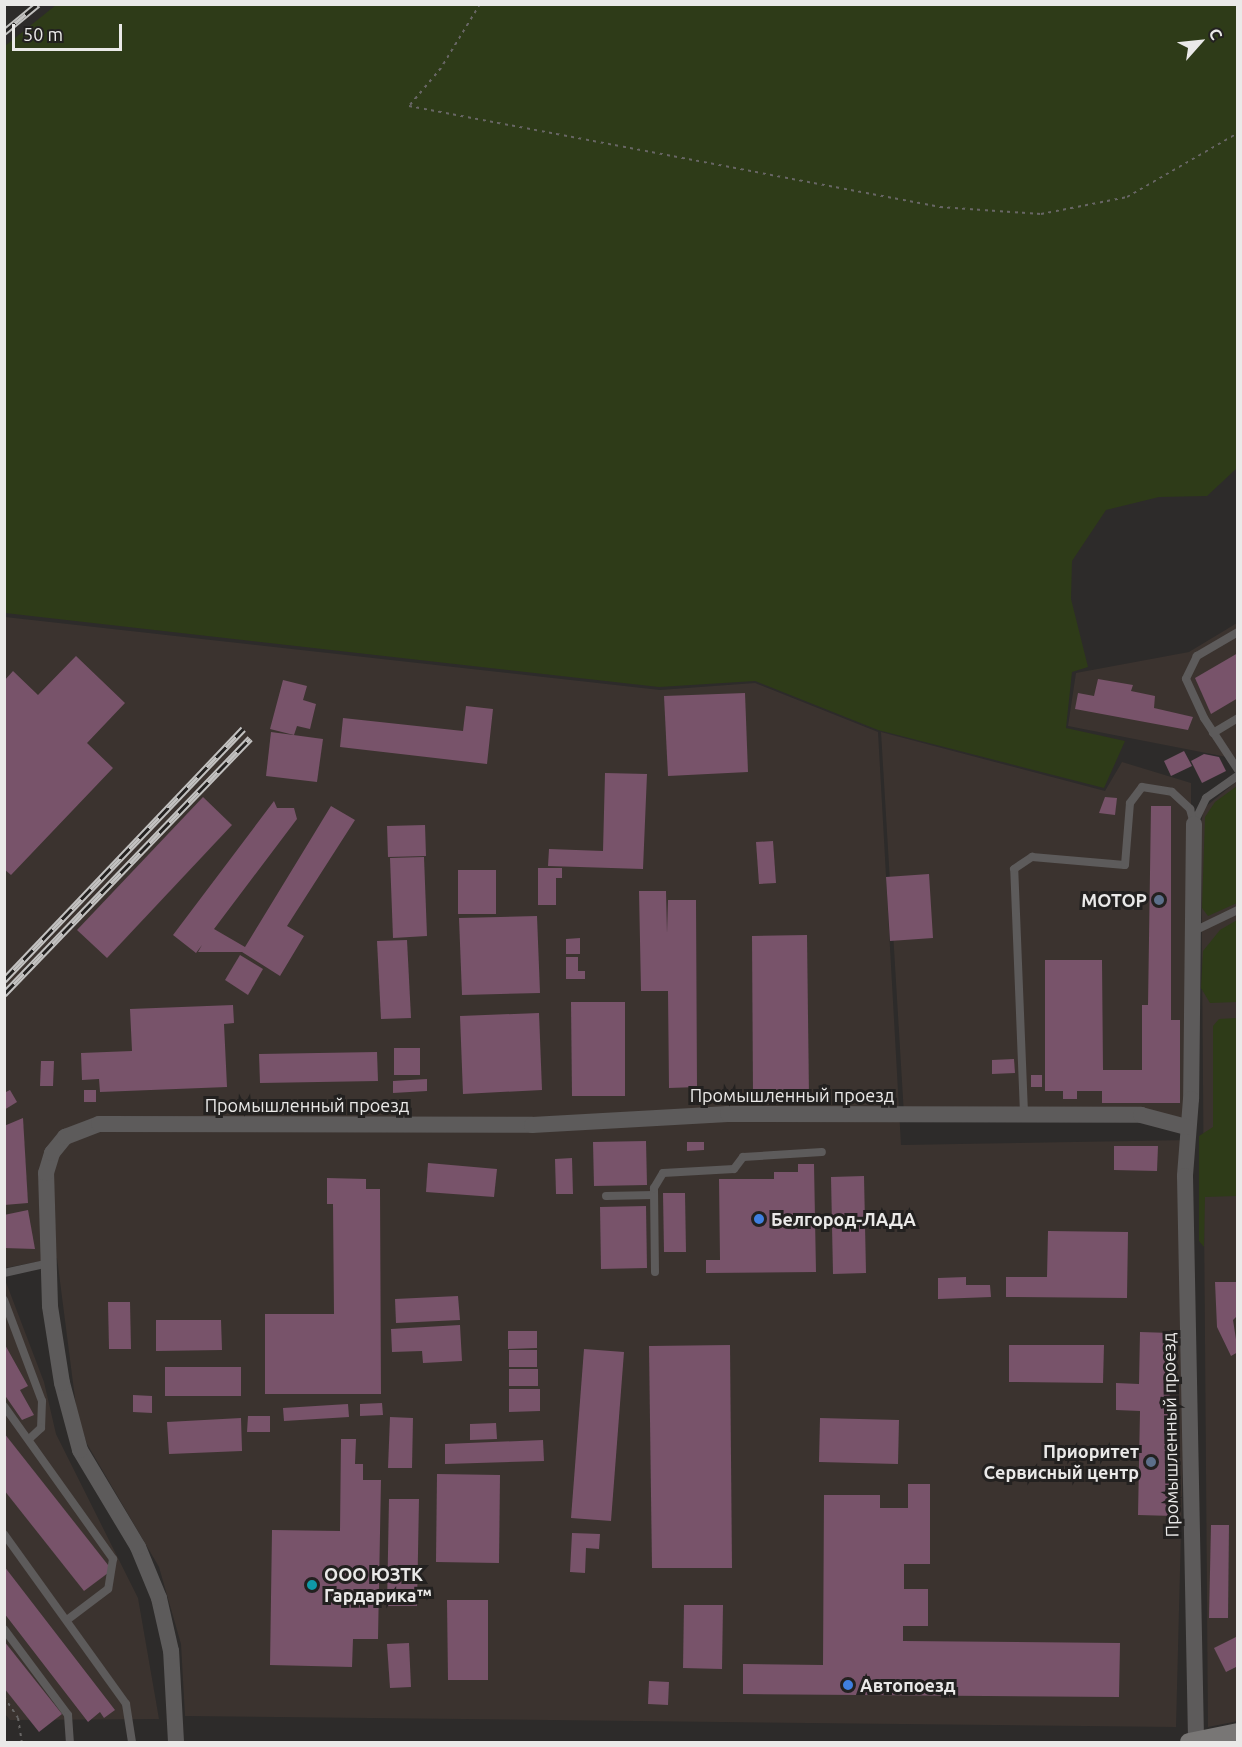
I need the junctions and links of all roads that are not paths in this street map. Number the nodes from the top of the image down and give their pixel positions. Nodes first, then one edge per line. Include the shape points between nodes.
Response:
1 (1238, 632) edge
2 (1238, 718) edge
3 (1213, 733) junction
4 (1238, 770) edge
5 (1238, 776) edge
6 (1194, 824) junction
7 (1238, 910) edge
8 (1191, 933) junction
9 (1024, 1113) junction
10 (1186, 1127) junction
11 (822, 1152) dead end
12 (654, 1195) junction
13 (606, 1196) dead end
14 (49, 1263) junction
15 (655, 1272) dead end
16 (4, 1273) edge
17 (4, 1300) edge
18 (4, 1406) edge
19 (29, 1439) junction
20 (4, 1534) edge
21 (67, 1620) junction
22 (4, 1629) edge
23 (1238, 1732) edge
24 (1192, 1742) edge
25 (70, 1743) edge
26 (132, 1743) edge
27 (176, 1743) edge

1 - 3 lane via 1189,665 1186,679 1190,693
2 - 3 lane
3 - 4 lane
5 - 6 lane via 1206,798
6 - 8 street, Промышленный проезд
6 - 9 lane via 1190,809 1172,792 1142,787 1130,803 1125,865 1032,857 1014,868
7 - 8 lane
8 - 10 street, Промышленный проезд via 1191,1099
9 - 10 street, Промышленный проезд via 1142,1115
9 - 14 street, Промышленный проезд via 648,1115 532,1125 90,1126 65,1137 52,1153 46,1173
10 - 24 street, Промышленный проезд
11 - 12 lane via 743,1157 734,1169 673,1170 657,1180
12 - 13 lane
12 - 15 lane
14 - 16 lane
14 - 27 street, Промышленный проезд via 50,1306 69,1418 80,1450 138,1547 159,1598 171,1651
17 - 19 lane via 42,1401 40,1428
18 - 19 lane
19 - 21 lane via 113,1559 108,1588
20 - 21 lane
21 - 26 lane via 126,1704
22 - 25 lane via 68,1715
23 - 24 street

